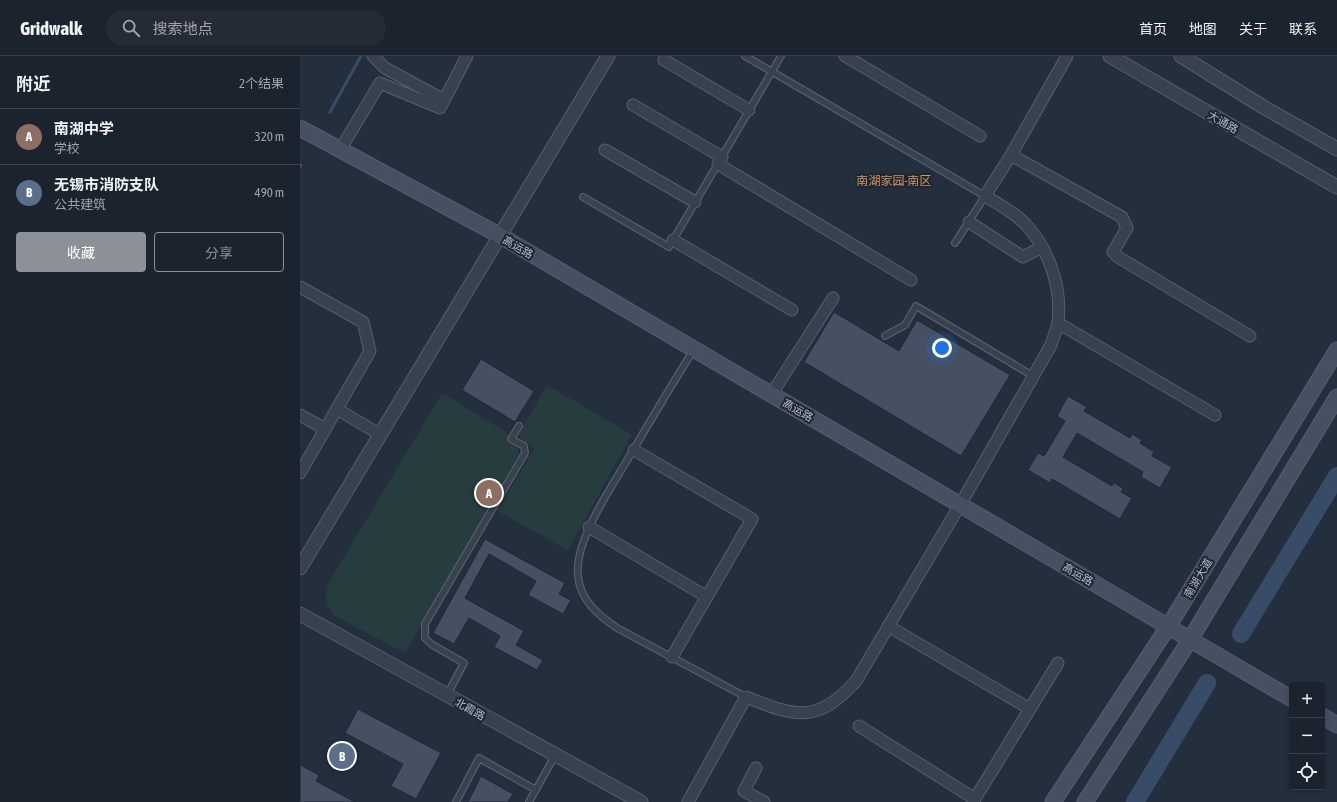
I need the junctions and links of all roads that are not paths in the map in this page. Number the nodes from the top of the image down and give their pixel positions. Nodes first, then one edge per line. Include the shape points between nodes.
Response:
1 (467, 56) edge
2 (600, 56) edge
3 (608, 56) edge
4 (745, 56) edge
5 (781, 56) edge
6 (845, 56) edge
7 (1067, 56) edge
8 (1110, 56) edge
9 (1181, 56) edge
10 (375, 58) edge
11 (664, 60) dead end
12 (772, 72) junction
13 (444, 100) junction
14 (633, 105) dead end
15 (750, 110) junction
16 (300, 128) edge
17 (300, 132) edge
18 (980, 136) dead end
19 (1337, 148) edge
20 (340, 150) junction
21 (605, 150) dead end
22 (1011, 155) junction
23 (720, 161) junction
24 (1337, 187) edge
25 (985, 196) junction
26 (583, 197) dead end
27 (695, 202) junction
28 (969, 222) junction
29 (495, 236) junction
30 (673, 240) junction
31 (955, 243) dead end
32 (1042, 247) junction
33 (912, 280) dead end
34 (300, 287) edge
35 (833, 298) dead end
36 (792, 310) dead end
37 (1058, 323) junction
38 (885, 336) dead end
39 (1250, 336) dead end
40 (1337, 350) edge
41 (693, 351) junction
42 (1033, 376) junction
43 (770, 395) junction
44 (1337, 397) edge
45 (337, 409) junction
46 (300, 415) edge
47 (1215, 415) dead end
48 (519, 426) dead end
49 (325, 429) junction
50 (377, 433) junction
51 (634, 450) junction
52 (300, 473) edge
53 (960, 506) junction
54 (590, 527) junction
55 (300, 557) edge
56 (300, 568) edge
57 (707, 597) junction
58 (300, 614) edge
59 (300, 619) edge
60 (888, 626) junction
61 (1167, 628) junction
62 (1189, 641) junction
63 (672, 657) junction
64 (1058, 663) dead end
65 (446, 697) junction
66 (746, 697) junction
67 (1289, 697) edge
68 (1289, 700) edge
69 (1030, 709) junction
70 (1325, 718) edge
71 (1325, 722) edge
72 (1337, 725) edge
73 (859, 726) dead end
74 (1337, 728) edge
75 (553, 759) junction
76 (756, 768) dead end
77 (536, 790) junction
78 (974, 800) edge
79 (456, 802) edge
80 (529, 802) edge
81 (631, 802) edge
82 (641, 802) edge
83 (688, 802) edge
84 (764, 802) edge
85 (1053, 802) edge
86 (1085, 802) edge

1 - 13 street
2 - 29 street
3 - 29 street
4 - 12 lane
5 - 12 lane
6 - 18 street
7 - 22 street
8 - 24 street, 大通路
9 - 19 street via 1265,108
10 - 13 street via 385,68
11 - 15 street
12 - 15 lane
12 - 25 lane
13 - 20 street via 440,108 380,83
14 - 23 street
15 - 23 lane
16 - 20 main road, 高运路
17 - 29 main road, 高运路
20 - 29 main road, 高运路
21 - 27 street
22 - 25 street
22 - 39 street via 1122,217 1127,228 1113,252 1118,257
23 - 27 lane
23 - 33 street
25 - 28 lane
25 - 32 street via 1028,227
26 - 30 lane via 669,247
27 - 30 lane
28 - 31 lane
28 - 32 street via 1023,257
29 - 41 main road, 高运路
29 - 50 street
30 - 36 street
32 - 37 street via 1054,272 1059,299
34 - 45 street via 363,322 370,351
35 - 43 street
37 - 42 street via 1051,345
37 - 47 street
38 - 42 lane via 904,325 916,306
40 - 61 main road, 南湖大道
41 - 43 main road, 高运路
41 - 51 lane
41 - 53 main road, 高运路
42 - 53 street
43 - 53 main road, 高运路
44 - 62 main road
45 - 49 street
45 - 50 street
46 - 49 street
48 - 65 lane via 511,439 524,446 526,453 425,624 425,638 464,663
49 - 52 street
50 - 55 street
50 - 56 street
51 - 54 lane
51 - 57 street via 752,519
53 - 60 street
53 - 61 main road, 高运路
54 - 57 street
54 - 63 lane via 579,558 578,576 590,606 617,628
57 - 63 street
58 - 65 street, 北霞路
59 - 65 street, 北霞路
60 - 66 street via 856,681 844,694 827,706 811,713 792,713
60 - 69 street
61 - 62 main road, 高运路
61 - 85 main road, 南湖大道
62 - 67 main road, 高运路
62 - 68 main road, 高运路
62 - 86 main road
63 - 66 lane
64 - 69 street
65 - 75 street, 北霞路
65 - 82 street, 北霞路
66 - 83 street
69 - 78 street
70 - 72 main road
71 - 74 main road
73 - 78 street
75 - 77 lane
75 - 81 street, 北霞路
76 - 84 street via 744,791
77 - 79 lane via 479,758
77 - 80 lane

